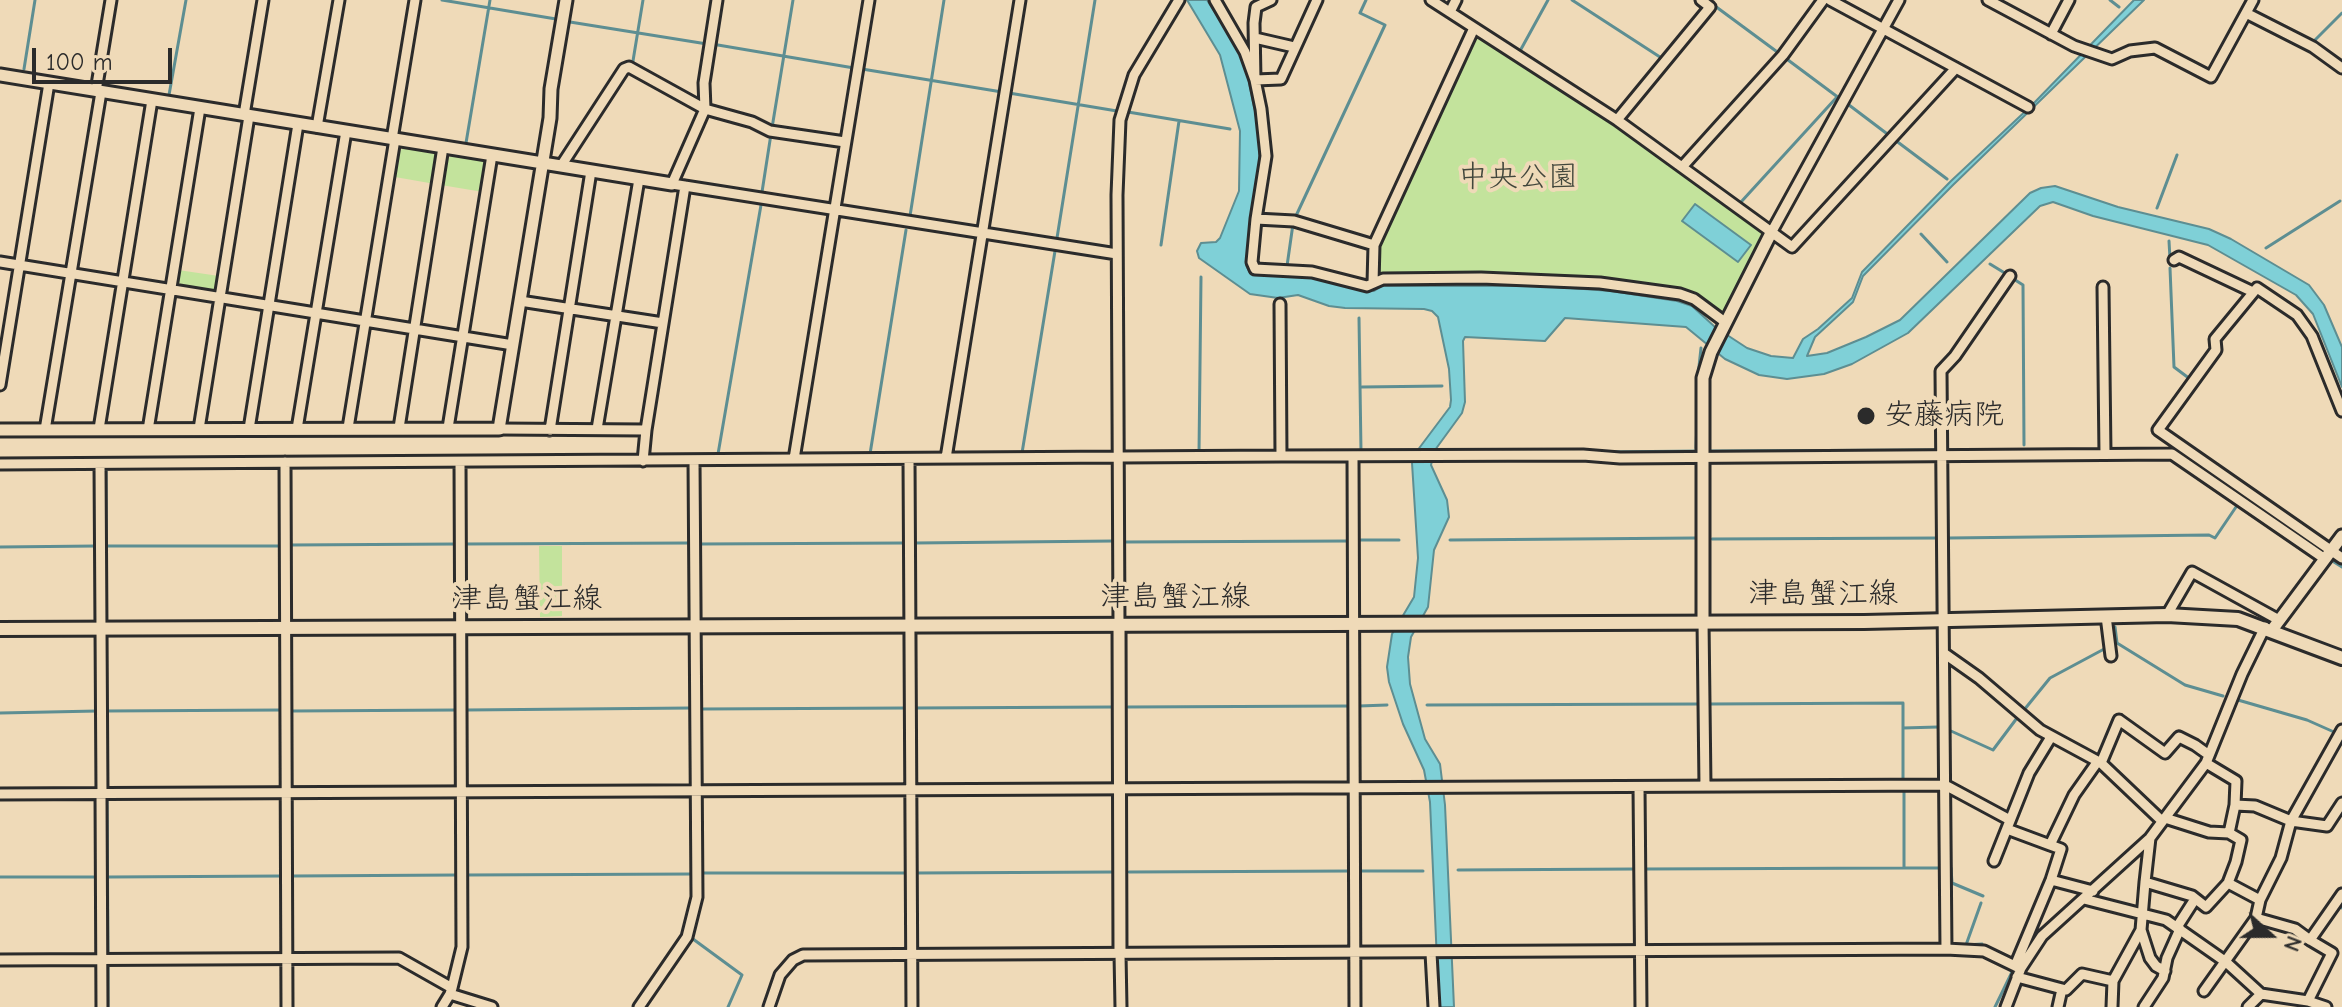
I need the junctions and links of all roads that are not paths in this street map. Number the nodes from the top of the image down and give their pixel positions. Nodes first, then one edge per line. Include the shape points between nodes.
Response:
1 (111, 0) edge
2 (263, 0) edge
3 (339, 0) edge
4 (415, 0) edge
5 (566, 0) edge
6 (717, 0) edge
7 (869, 0) edge
8 (1020, 0) edge
9 (1179, 0) edge
10 (1215, 0) edge
11 (1271, 0) edge
12 (1317, 0) edge
13 (1431, 0) edge
14 (1456, 0) edge
15 (1701, 0) edge
16 (1823, 0) edge
17 (1830, 0) edge
18 (1899, 0) edge
19 (1988, 0) edge
20 (2069, 0) edge
21 (2253, 0) edge
22 (1253, 4) edge
23 (1450, 12) junction
24 (2246, 13) junction
25 (1474, 28) junction
26 (1883, 28) junction
27 (2051, 34) junction
28 (1255, 38) junction
29 (1294, 47) junction
30 (1956, 68) junction
31 (2342, 68) edge
32 (0, 75) edge
33 (1255, 80) junction
34 (0, 81) edge
35 (49, 83) junction
36 (99, 91) junction
37 (152, 100) junction
38 (2028, 107) dead end
39 (200, 108) junction
40 (705, 109) junction
41 (247, 115) junction
42 (1617, 120) junction
43 (298, 124) junction
44 (317, 127) junction
45 (346, 131) junction
46 (393, 139) junction
47 (845, 142) junction
48 (443, 147) junction
49 (492, 155) junction
50 (542, 163) junction
51 (561, 166) junction
52 (1682, 167) junction
53 (591, 171) junction
54 (639, 179) junction
55 (672, 184) junction
56 (685, 186) junction
57 (835, 210) junction
58 (1256, 219) junction
59 (1771, 233) junction
60 (982, 234) junction
61 (1374, 245) junction
62 (1117, 254) junction
63 (2174, 260) dead end
64 (0, 262) edge
65 (20, 265) junction
66 (72, 274) junction
67 (2010, 276) dead end
68 (124, 282) junction
69 (1373, 283) junction
70 (2103, 287) dead end
71 (171, 289) junction
72 (2253, 292) junction
73 (220, 297) junction
74 (520, 301) junction
75 (1280, 304) dead end
76 (269, 306) junction
77 (569, 309) junction
78 (317, 314) junction
79 (616, 316) junction
80 (366, 322) junction
81 (663, 323) junction
82 (1723, 325) junction
83 (416, 329) junction
84 (463, 337) junction
85 (513, 345) junction
86 (0, 385) edge
87 (2342, 411) edge
88 (348, 428) junction
89 (399, 428) junction
90 (448, 428) junction
91 (99, 429) junction
92 (199, 429) junction
93 (249, 429) junction
94 (297, 429) junction
95 (499, 429) junction
96 (597, 429) junction
97 (0, 430) edge
98 (45, 430) junction
99 (148, 430) junction
100 (550, 430) junction
101 (646, 430) junction
102 (1703, 453) junction
103 (2105, 454) junction
104 (947, 455) junction
105 (795, 456) junction
106 (1281, 456) junction
107 (1943, 456) junction
108 (1353, 457) junction
109 (643, 458) junction
110 (1119, 458) junction
111 (909, 459) junction
112 (694, 460) junction
113 (285, 462) junction
114 (460, 462) junction
115 (0, 464) edge
116 (100, 464) junction
117 (2342, 536) edge
118 (2333, 555) edge
119 (2167, 615) junction
120 (2106, 616) junction
121 (1944, 620) junction
122 (1703, 621) junction
123 (1353, 623) junction
124 (910, 624) junction
125 (1119, 624) junction
126 (695, 625) junction
127 (460, 626) junction
128 (2272, 626) junction
129 (286, 627) junction
130 (102, 628) junction
131 (0, 629) edge
132 (1945, 654) junction
133 (2111, 656) dead end
134 (2342, 658) edge
135 (2342, 730) edge
136 (2051, 737) junction
137 (2207, 759) junction
138 (2100, 762) junction
139 (1945, 785) junction
140 (1705, 786) junction
141 (1639, 787) junction
142 (1120, 789) junction
143 (1355, 789) junction
144 (910, 790) junction
145 (697, 791) junction
146 (287, 793) junction
147 (461, 793) junction
148 (0, 794) edge
149 (105, 794) junction
150 (2342, 803) edge
151 (2235, 805) junction
152 (2164, 820) junction
153 (2291, 821) junction
154 (2009, 824) junction
155 (2229, 833) junction
156 (2150, 838) junction
157 (2050, 845) junction
158 (1994, 861) dead end
159 (2051, 880) junction
160 (2145, 882) junction
161 (2228, 883) junction
162 (2093, 891) junction
163 (2342, 894) edge
164 (2084, 899) junction
165 (2195, 899) junction
166 (2260, 900) junction
167 (2141, 913) junction
168 (2256, 918) junction
169 (2178, 928) junction
170 (2141, 930) junction
171 (2310, 940) junction
172 (1946, 949) junction
173 (1640, 951) junction
174 (1355, 953) junction
175 (1433, 953) junction
176 (912, 954) junction
177 (1120, 954) junction
178 (287, 958) junction
179 (107, 959) junction
180 (0, 960) edge
181 (2226, 962) junction
182 (2017, 970) junction
183 (2165, 971) junction
184 (2113, 981) junction
185 (2062, 989) junction
186 (451, 991) junction
187 (2204, 991) dead end
188 (2261, 994) junction
189 (2308, 1001) junction
190 (102, 1007) edge
191 (287, 1007) edge
192 (442, 1007) edge
193 (492, 1007) edge
194 (640, 1007) edge
195 (769, 1007) edge
196 (912, 1007) edge
197 (1121, 1007) edge
198 (1355, 1007) edge
199 (1434, 1007) edge
200 (1641, 1007) edge
201 (2006, 1007) edge
202 (2058, 1007) edge
203 (2112, 1007) edge
204 (2144, 1007) edge
205 (2248, 1007) edge
206 (2326, 1007) edge

1 - 36 street
2 - 41 street
3 - 44 street
4 - 46 street
5 - 50 street
6 - 40 street
7 - 47 street
8 - 60 street
9 - 62 street via 1126,95 1120,120
10 - 33 street
11 - 22 street
12 - 29 street
13 - 23 street
14 - 23 street
15 - 42 street via 1710,7
16 - 52 street via 1783,55
17 - 26 street
18 - 26 street
19 - 27 street
20 - 27 street
21 - 24 street
22 - 28 street
23 - 25 street
24 - 27 street via 2211,77 2155,48 2112,59
24 - 31 street
25 - 42 street
25 - 61 street
26 - 30 street
26 - 59 street
28 - 29 street
28 - 33 street
29 - 33 street via 1281,79
30 - 38 street
30 - 59 street via 1792,247
32 - 34 street
32 - 35 street
33 - 58 street via 1266,156
35 - 36 street
35 - 65 street
36 - 37 street
36 - 66 street
37 - 39 street
37 - 68 street
39 - 41 street
39 - 71 street
40 - 47 street via 770,131
40 - 51 street via 629,67
40 - 55 street
41 - 43 street
41 - 73 street
42 - 52 street
43 - 44 street
43 - 76 street
44 - 45 street
45 - 46 street
45 - 78 street
46 - 48 street
46 - 80 street
47 - 57 street
48 - 49 street
48 - 83 street
49 - 50 street
49 - 84 street
50 - 51 street
50 - 74 street
51 - 53 street
52 - 59 street
53 - 54 street
53 - 77 street
54 - 55 street
54 - 79 street
55 - 56 street
56 - 57 street
56 - 81 street
57 - 60 street
57 - 105 street
58 - 61 street via 1294,221
58 - 69 street via 1255,269
59 - 82 street
60 - 62 street
60 - 104 street
61 - 69 street
62 - 110 street
63 - 72 street via 2179,257
64 - 65 street
65 - 66 street
65 - 86 street
66 - 68 street
66 - 98 street
67 - 107 street via 1941,371
68 - 71 street
68 - 91 street
69 - 82 street via 1439,278 1600,283 1680,294 1694,299
70 - 103 street
71 - 73 street
71 - 99 street
72 - 87 street via 2257,288 2297,315 2312,336
72 - 118 street via 2215,339 2216,350 2158,430
73 - 76 street
73 - 92 street
74 - 77 street
74 - 85 street
75 - 106 street
76 - 78 street
76 - 93 street
77 - 79 street
77 - 100 street
78 - 80 street
78 - 94 street
79 - 81 street
79 - 96 street
80 - 83 street
80 - 88 street
81 - 101 street
82 - 102 street via 1703,378
83 - 84 street
83 - 89 street
84 - 85 street
84 - 90 street
85 - 95 street
88 - 89 street
88 - 94 street
89 - 90 street
90 - 95 street
91 - 98 street
91 - 99 street
92 - 93 street
92 - 99 street
93 - 94 street
95 - 100 street
96 - 100 street
96 - 101 street
97 - 98 street
101 - 109 street
102 - 107 street
102 - 108 street
102 - 122 street
103 - 107 street
103 - 118 street via 2180,457
104 - 110 street
104 - 111 street
105 - 111 street
105 - 112 street
106 - 108 street
106 - 110 street
107 - 121 street
108 - 123 street
109 - 112 street
109 - 114 street
110 - 125 street
111 - 124 street
112 - 126 street
113 - 114 street
113 - 116 street
113 - 129 street
114 - 127 street
115 - 116 street
116 - 130 street
117 - 118 street
118 - 128 street
119 - 120 main road, 津島蟹江線
119 - 128 main road, 津島蟹江線
119 - 128 street via 2192,572
120 - 121 main road, 津島蟹江線
120 - 133 street
121 - 122 main road, 津島蟹江線
121 - 132 street
122 - 123 main road, 津島蟹江線
122 - 140 street
123 - 125 main road, 津島蟹江線
123 - 143 street
124 - 125 main road, 津島蟹江線
124 - 126 main road, 津島蟹江線
124 - 144 street
125 - 142 street
126 - 127 main road, 津島蟹江線
126 - 145 street
127 - 129 main road, 津島蟹江線
127 - 147 street
128 - 134 main road, 津島蟹江線
128 - 137 street via 2242,674
129 - 130 main road, 津島蟹江線
129 - 146 street
130 - 131 main road, 津島蟹江線
130 - 149 street
132 - 136 street
132 - 139 street
135 - 153 street
136 - 138 street
136 - 154 street via 2029,773
137 - 138 street via 2179,737 2165,753 2119,720
137 - 151 street via 2236,781
137 - 152 street
138 - 152 street
138 - 157 street via 2074,795
139 - 140 street
139 - 154 street
139 - 172 street
140 - 141 street
141 - 143 street
141 - 173 street
142 - 143 street
142 - 144 street
142 - 177 street
143 - 174 street
144 - 145 street
144 - 176 street
145 - 147 street
145 - 194 street via 695,910 687,937
146 - 147 street
146 - 149 street
146 - 178 street
147 - 186 street via 462,947
148 - 149 street
149 - 179 street
150 - 153 street via 2327,826
151 - 153 street via 2255,806
151 - 155 street
152 - 155 street
152 - 156 street
153 - 166 street via 2281,858
154 - 157 street
154 - 158 street
155 - 161 street via 2241,840
156 - 160 street
156 - 162 street
157 - 159 street via 2061,849
159 - 162 street
159 - 182 street
160 - 165 street
160 - 167 street
161 - 165 street via 2206,907
161 - 166 street
162 - 164 street
163 - 171 street
164 - 167 street
164 - 182 street via 2042,936
165 - 169 street
166 - 168 street
167 - 169 street
167 - 170 street
168 - 171 street via 2295,929
168 - 181 street
169 - 181 street
169 - 183 street
170 - 183 street via 2150,958
170 - 184 street
171 - 189 street via 2332,953
172 - 173 street
172 - 182 street via 1984,951
173 - 175 street
173 - 200 street
174 - 175 street
174 - 177 street
174 - 198 street
175 - 199 street
176 - 177 street
176 - 195 street via 803,955 780,975
176 - 196 street
177 - 197 street
178 - 179 street
178 - 186 street via 399,958
178 - 191 street
179 - 180 street
179 - 190 street
181 - 187 street
181 - 188 street
182 - 185 street
182 - 201 street
183 - 204 street
184 - 185 street via 2082,974
184 - 203 street
185 - 202 street
186 - 192 street
186 - 193 street
188 - 189 street
188 - 205 street
189 - 206 street

